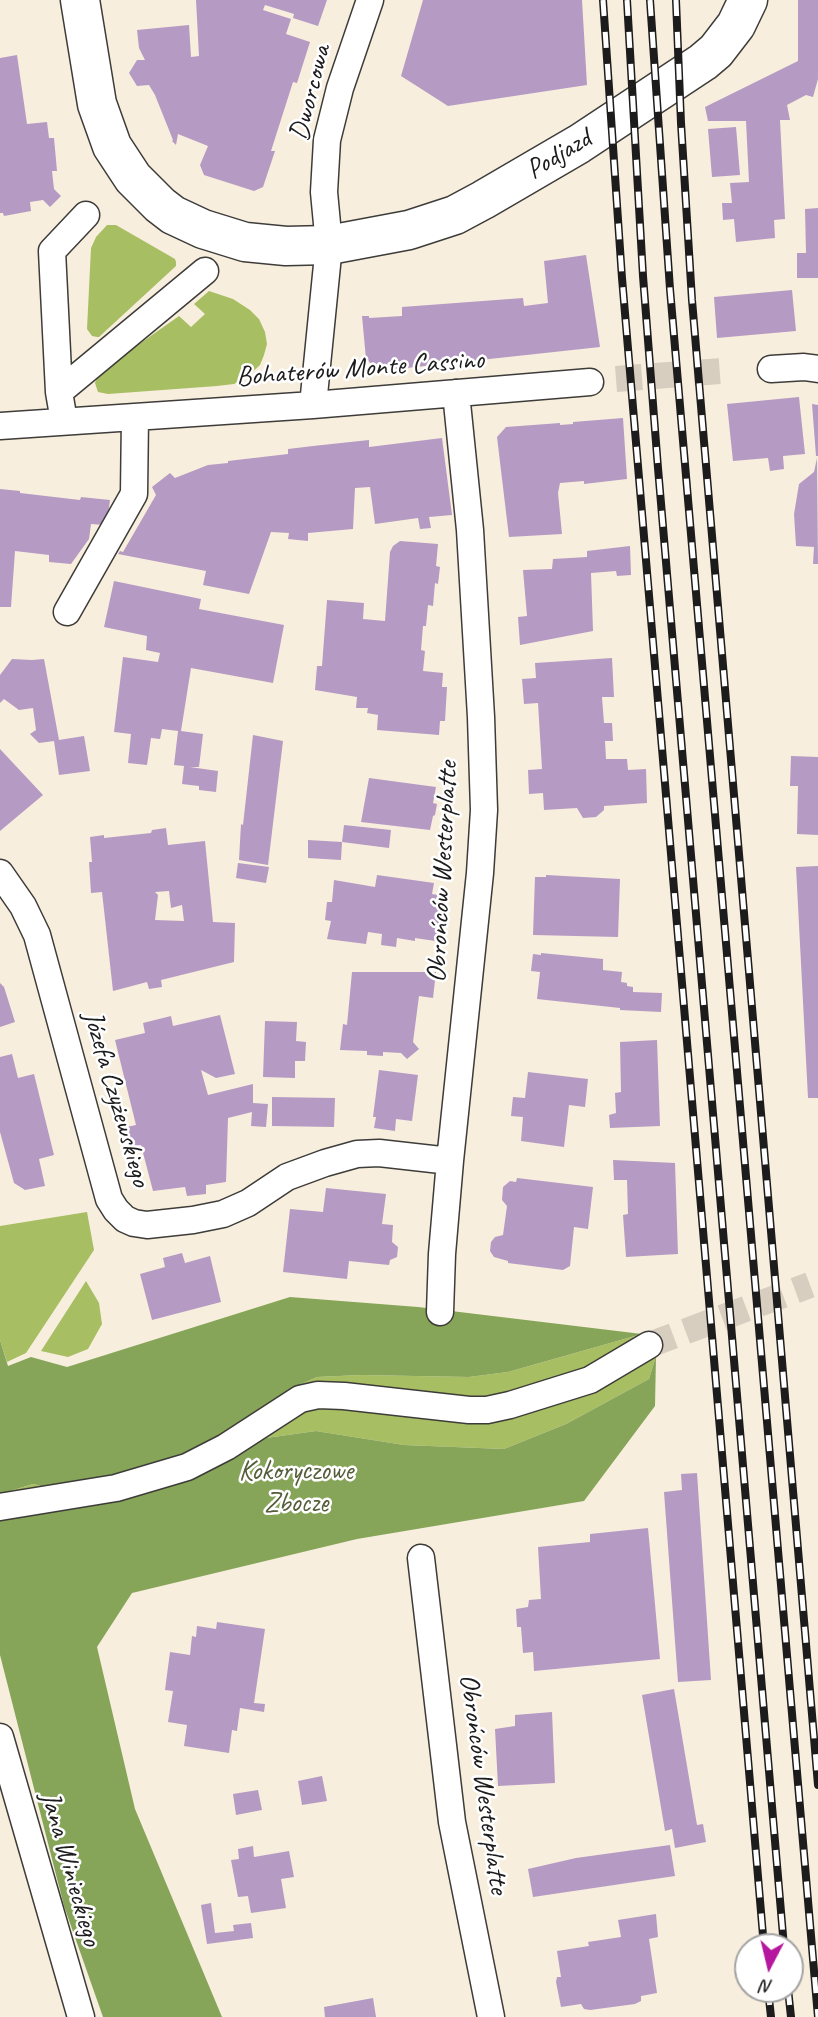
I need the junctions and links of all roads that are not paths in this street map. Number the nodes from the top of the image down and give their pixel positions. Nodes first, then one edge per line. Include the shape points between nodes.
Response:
1 (80, 0) edge
2 (370, 0) edge
3 (748, 0) edge
4 (86, 215) dead end
5 (329, 245) junction
6 (205, 271) dead end
7 (771, 369) dead end
8 (818, 369) edge
9 (590, 382) tunnel mouth
10 (59, 392) junction
11 (456, 393) junction
12 (313, 405) junction
13 (135, 417) junction
14 (64, 421) junction
15 (0, 426) edge
16 (67, 612) dead end
17 (0, 873) edge
18 (450, 1161) junction
19 (440, 1312) dead end
20 (649, 1345) tunnel mouth
21 (0, 1507) edge
22 (421, 1558) dead end
23 (0, 1737) edge
24 (81, 2017) edge
25 (491, 2017) edge

1 - 5 street, Podjazd via 102,121 112,146 144,189 173,215 221,236 286,246
2 - 5 street, Dworcowa via 327,140 324,192
3 - 5 street, Podjazd via 736,25 710,56 579,144 455,215 409,230
4 - 10 street via 52,251
5 - 12 street, Dworcowa
6 - 10 street
7 - 8 street
9 - 11 street, Bohaterów Monte Cassino
10 - 14 street
11 - 12 street, Bohaterów Monte Cassino
11 - 18 street, Obrońców Westerplatte via 471,556 484,810
12 - 13 street, Bohaterów Monte Cassino
13 - 14 street, Bohaterów Monte Cassino
13 - 16 street via 134,494
14 - 15 street, Bohaterów Monte Cassino
17 - 18 street, Józefa Czyżewskiego via 37,935 109,1199 125,1219 148,1225 223,1214 287,1177 357,1154
18 - 19 street, Obrońców Westerplatte
20 - 21 street via 590,1380 487,1410 344,1396 300,1399 187,1467 117,1488
22 - 25 street, Obrońców Westerplatte via 452,1822
23 - 24 street, Jana Winieckiego

